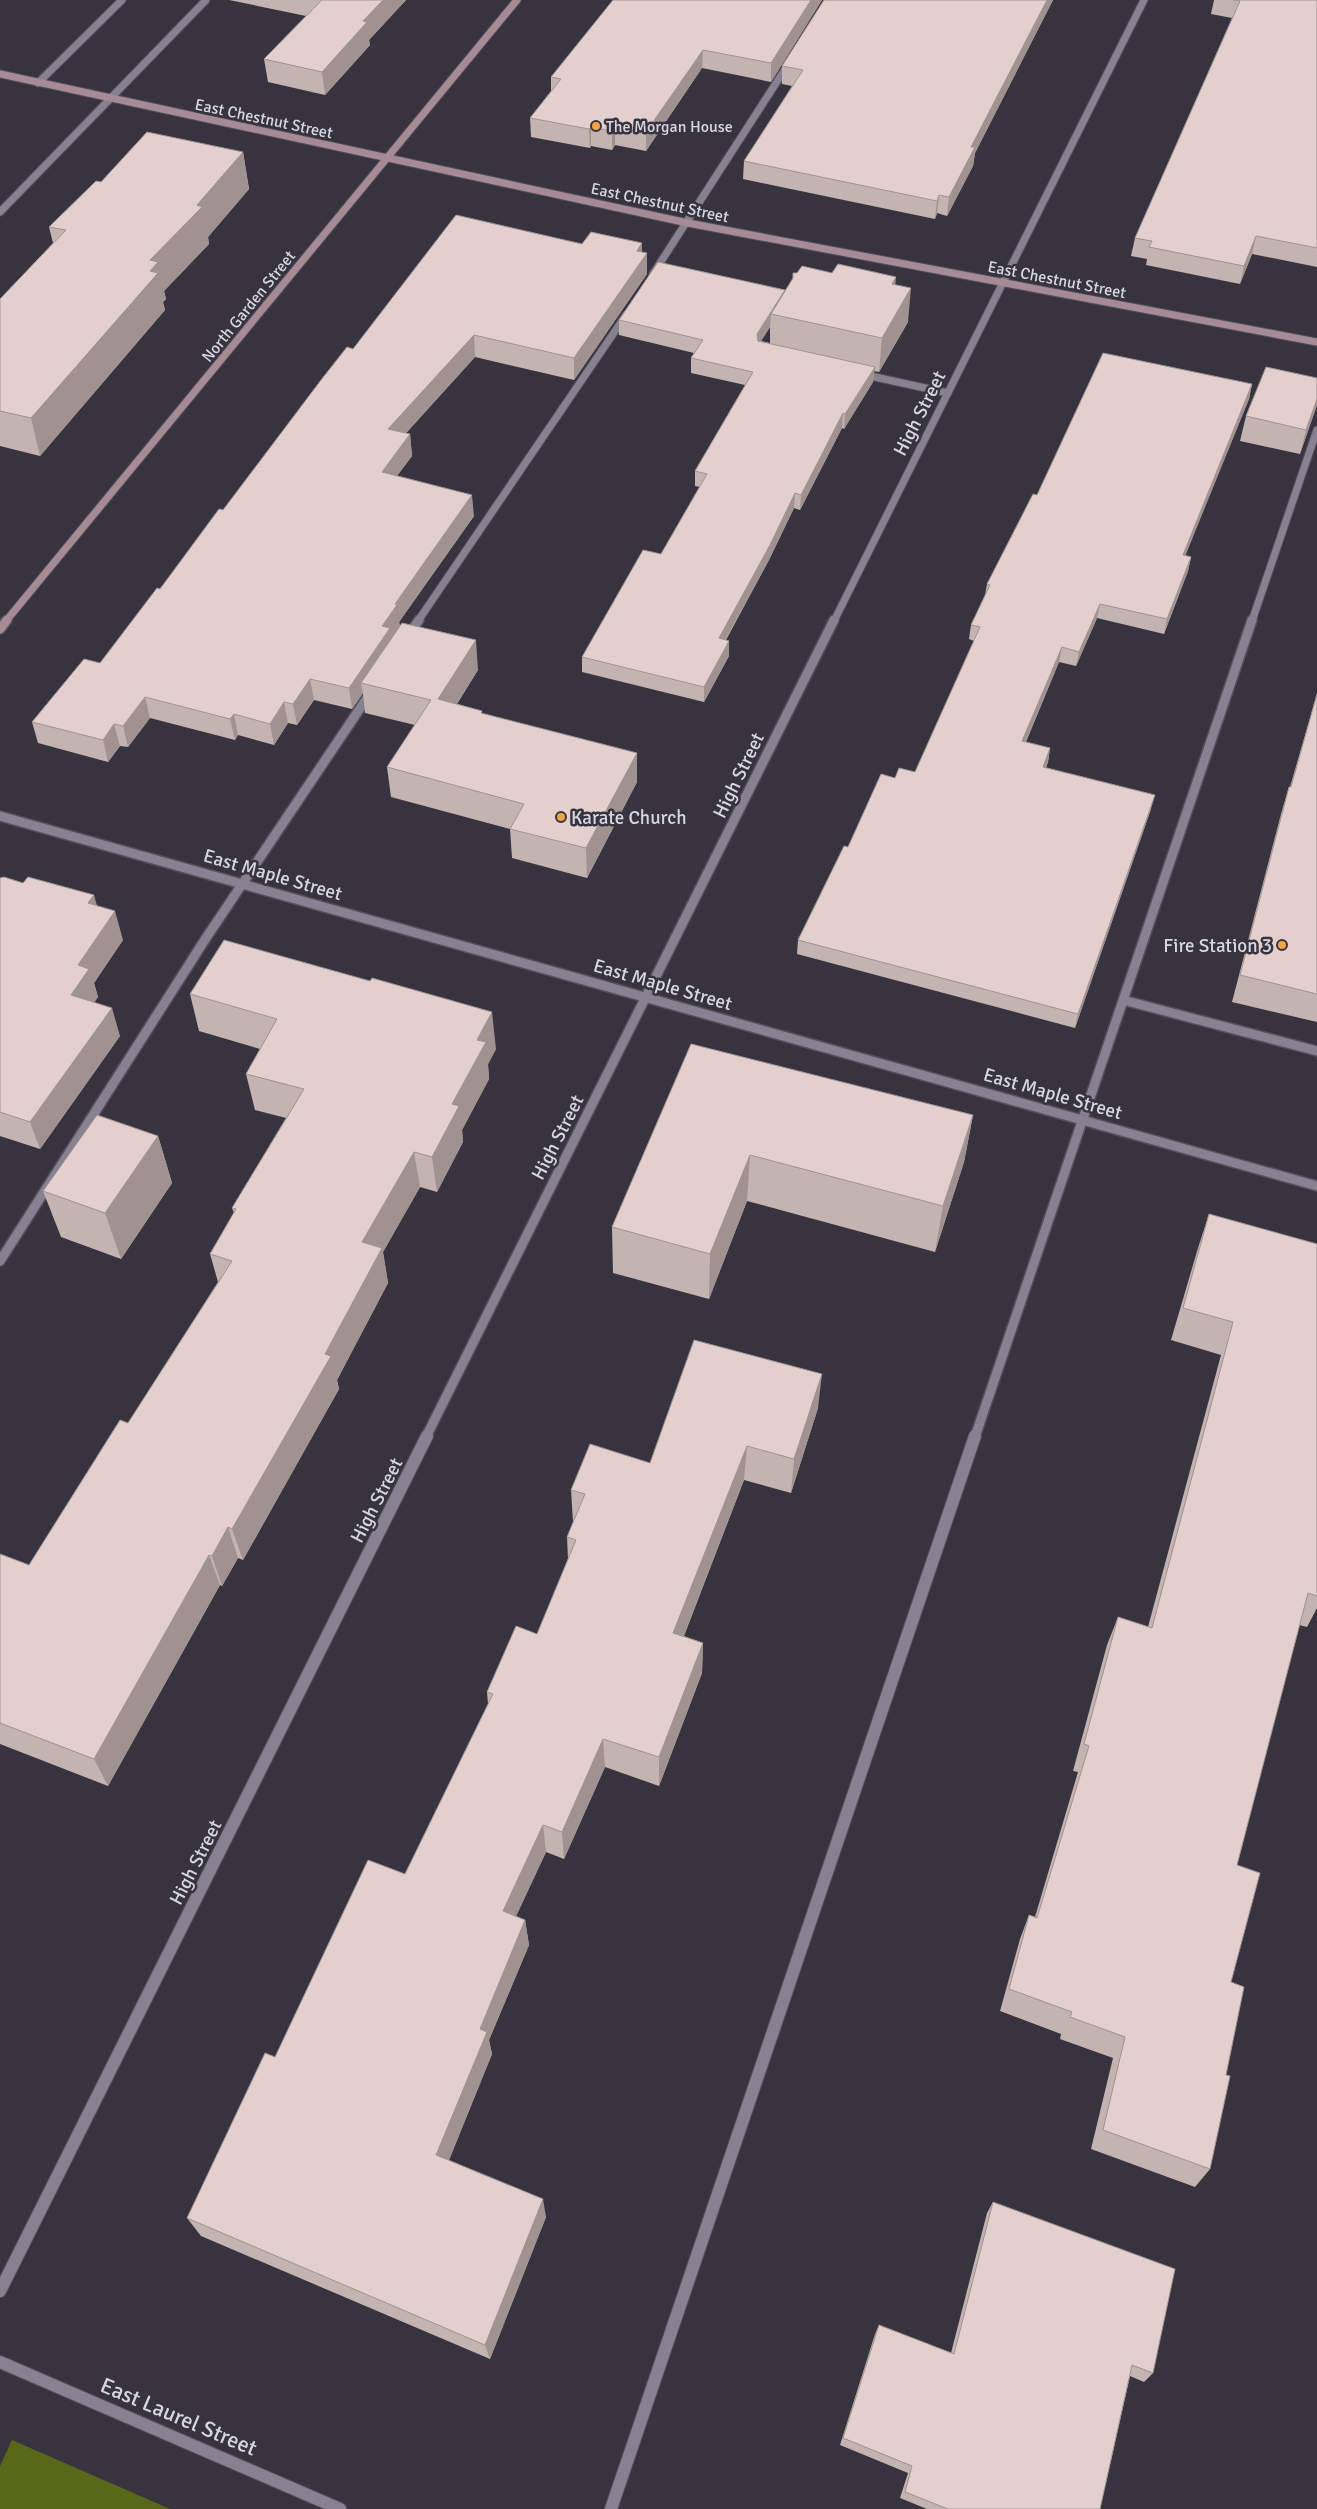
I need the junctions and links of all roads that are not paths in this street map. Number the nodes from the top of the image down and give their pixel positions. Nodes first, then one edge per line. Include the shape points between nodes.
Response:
1 (122, 0) edge
2 (206, 0) edge
3 (517, 0) edge
4 (1144, 0) edge
5 (791, 59) edge
6 (0, 74) edge
7 (38, 83) junction
8 (110, 98) junction
9 (387, 158) junction
10 (0, 212) edge
11 (688, 223) junction
12 (649, 280) edge
13 (1003, 282) junction
14 (632, 305) edge
15 (1317, 342) edge
16 (854, 372) edge
17 (948, 393) junction
18 (1317, 430) edge
19 (0, 629) edge
20 (403, 644) edge
21 (375, 685) edge
22 (0, 816) edge
23 (242, 884) junction
24 (647, 997) junction
25 (1123, 1000) junction
26 (1317, 1051) edge
27 (1083, 1120) junction
28 (1317, 1186) edge
29 (0, 1261) edge
30 (0, 2291) edge
31 (0, 2362) edge
32 (340, 2509) edge
33 (611, 2509) edge

1 - 7 street
2 - 8 street
3 - 9 main road, North Garden Street
4 - 13 street, High Street
5 - 11 street
6 - 7 main road, East Chestnut Street
7 - 8 main road, East Chestnut Street
8 - 9 main road, East Chestnut Street
8 - 10 street
9 - 11 main road, East Chestnut Street
9 - 19 main road, North Garden Street
11 - 12 street
11 - 13 main road, East Chestnut Street
13 - 15 main road, East Chestnut Street
13 - 17 street, High Street
14 - 20 street
16 - 17 street
17 - 24 street, High Street
18 - 25 street
21 - 23 street
22 - 23 street, East Maple Street
23 - 24 street, East Maple Street
23 - 29 street
24 - 27 street, East Maple Street
24 - 30 street, High Street
25 - 26 street
25 - 27 street
27 - 28 street, East Maple Street
27 - 33 street
31 - 32 street, East Laurel Street

